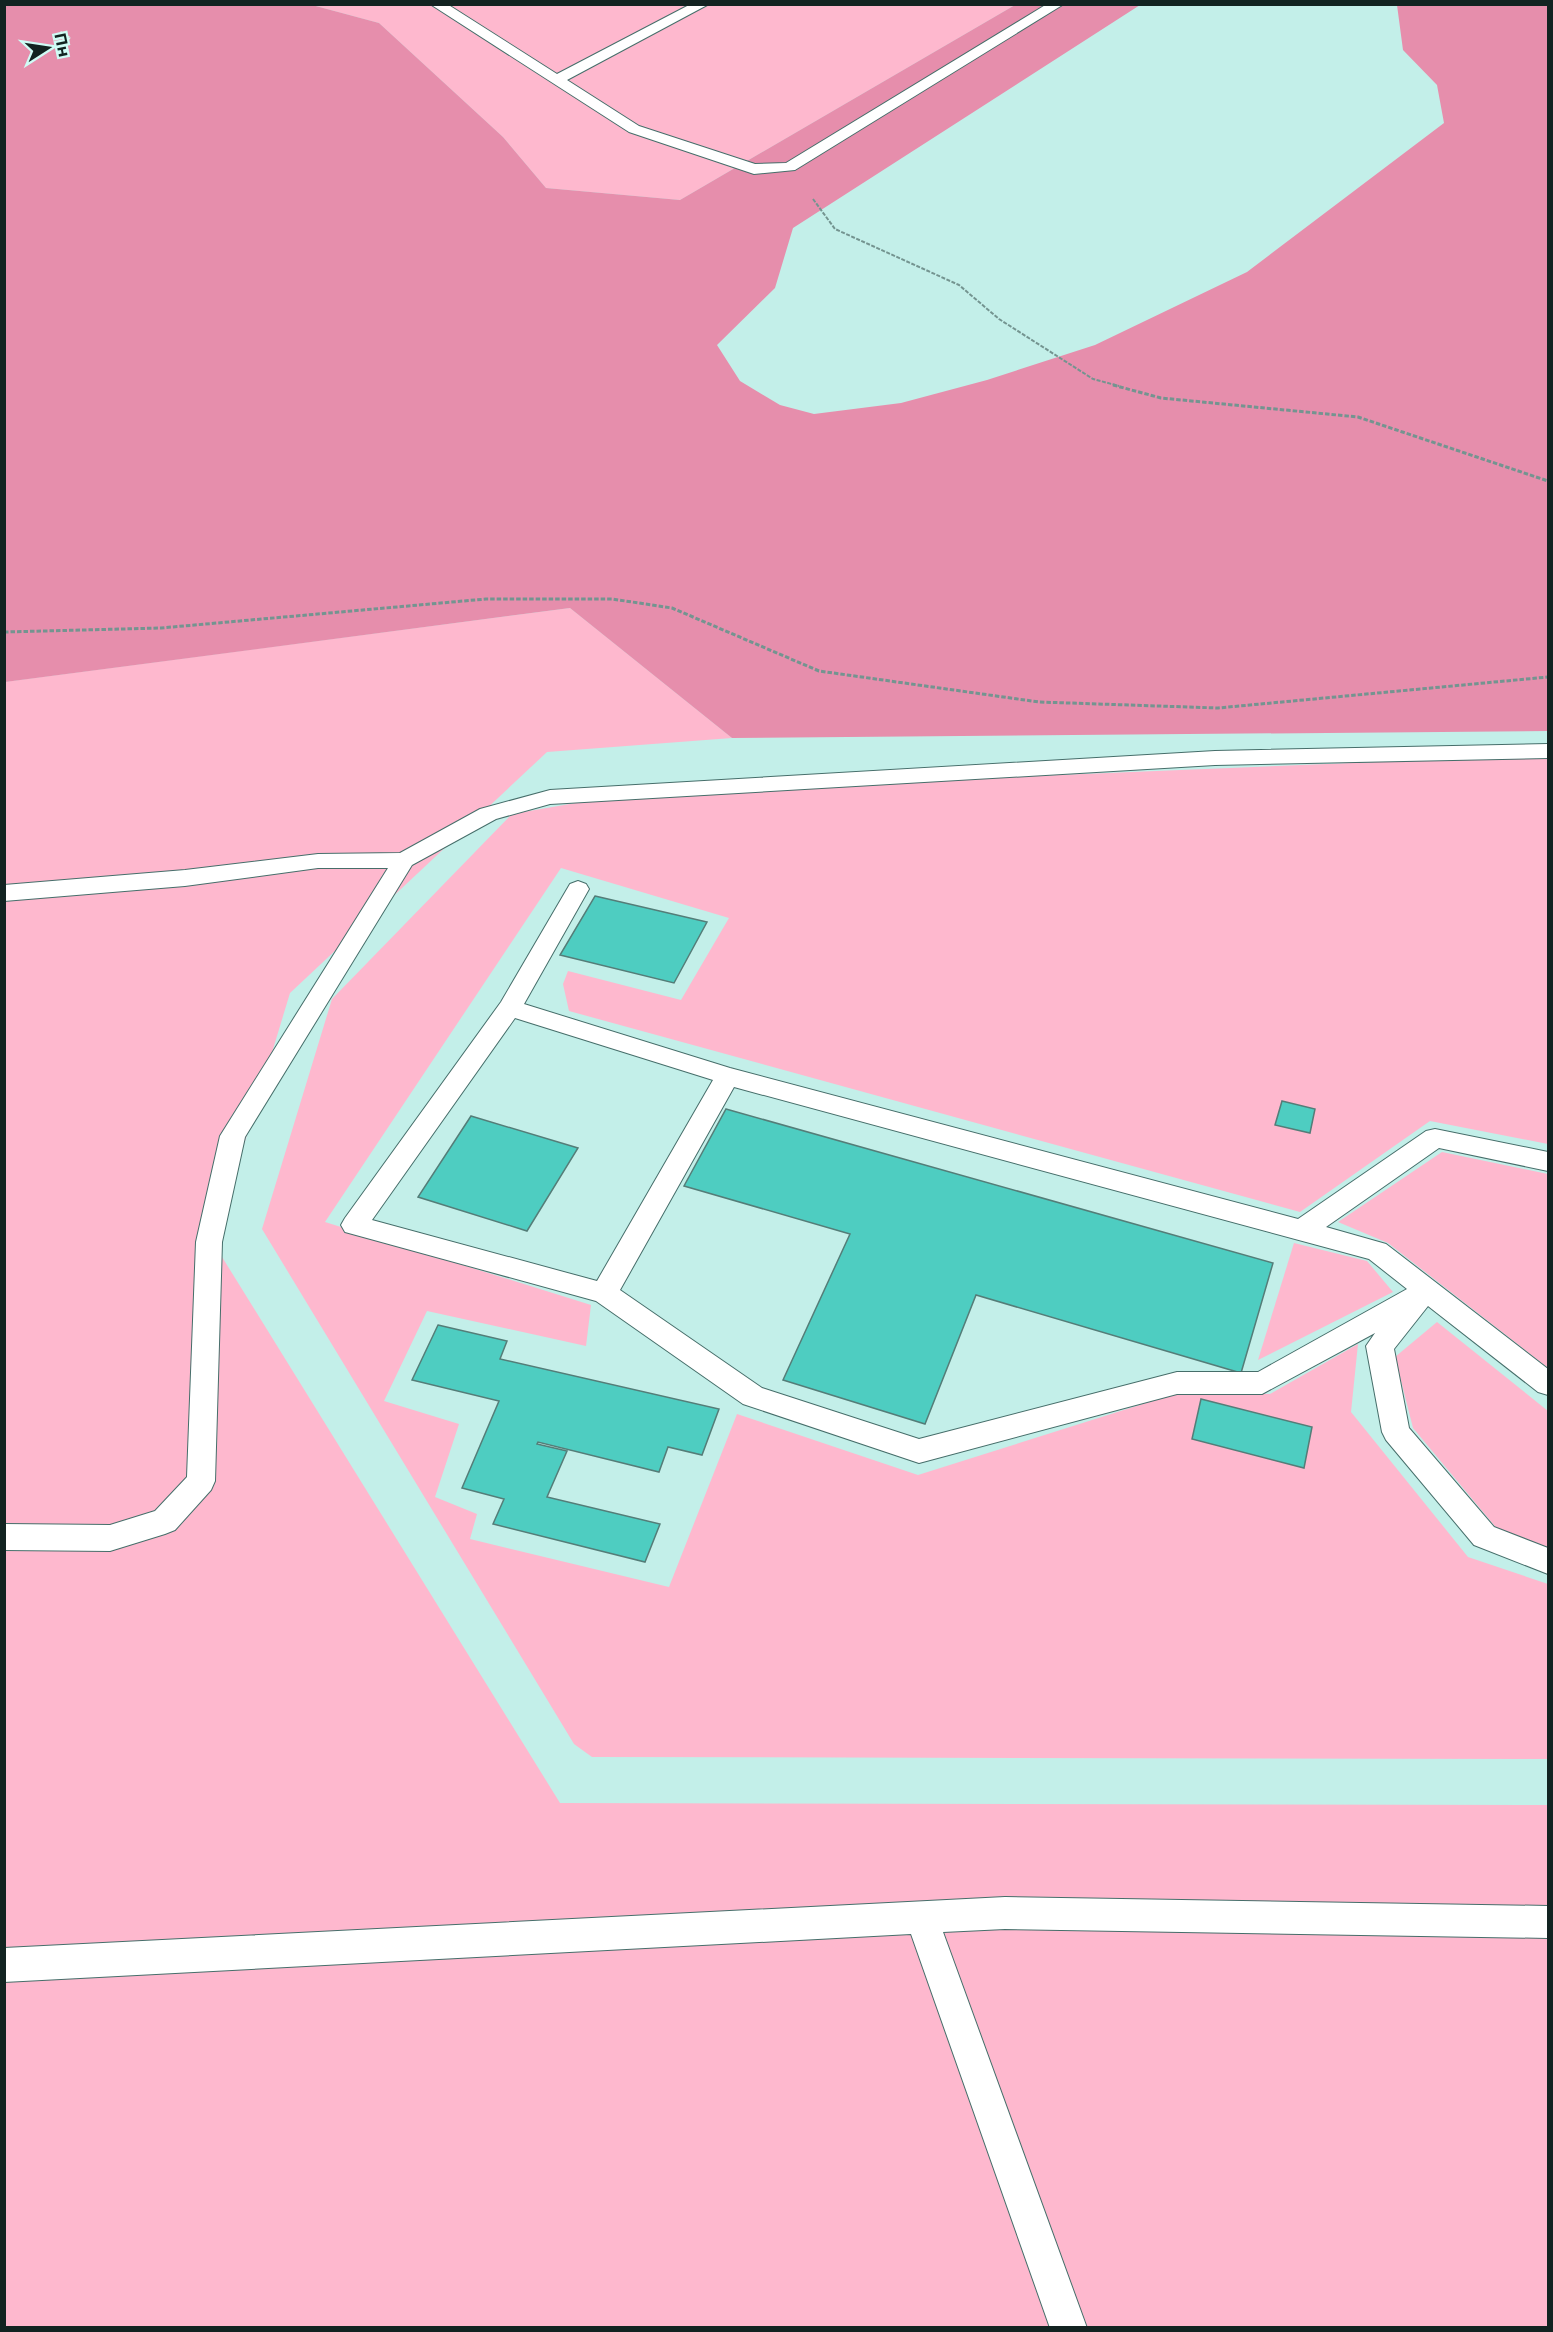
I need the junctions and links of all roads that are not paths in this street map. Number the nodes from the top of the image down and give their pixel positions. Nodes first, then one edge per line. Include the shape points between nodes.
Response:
1 (438, 4) edge
2 (702, 4) edge
3 (1057, 4) edge
4 (556, 80) junction
5 (1548, 751) edge
6 (404, 861) junction
7 (578, 889) dead end
8 (4, 893) edge
9 (510, 1008) junction
10 (728, 1076) junction
11 (1548, 1161) edge
12 (1302, 1230) junction
13 (1428, 1290) junction
14 (604, 1293) junction
15 (1548, 1384) edge
16 (4, 1537) edge
17 (1548, 1561) edge
18 (921, 1917) junction
19 (1548, 1922) edge
20 (4, 1965) edge
21 (1069, 2328) edge

1 - 4 lane
2 - 4 lane
3 - 4 lane via 790,167 754,169 634,129
5 - 6 lane via 1215,758 550,797 488,814
6 - 8 lane via 318,861 185,878
6 - 16 lane via 233,1136 209,1242 201,1481 165,1521 110,1538
7 - 9 lane
9 - 10 lane
9 - 14 lane via 354,1225
10 - 12 lane
10 - 14 lane
11 - 12 lane via 1435,1138
12 - 13 lane via 1377,1251
13 - 14 lane via 1262,1383 1177,1383 919,1451 753,1396
13 - 15 lane
13 - 17 lane via 1380,1346 1396,1432 1484,1536
18 - 19 lane via 1005,1913
18 - 20 lane
18 - 21 lane

